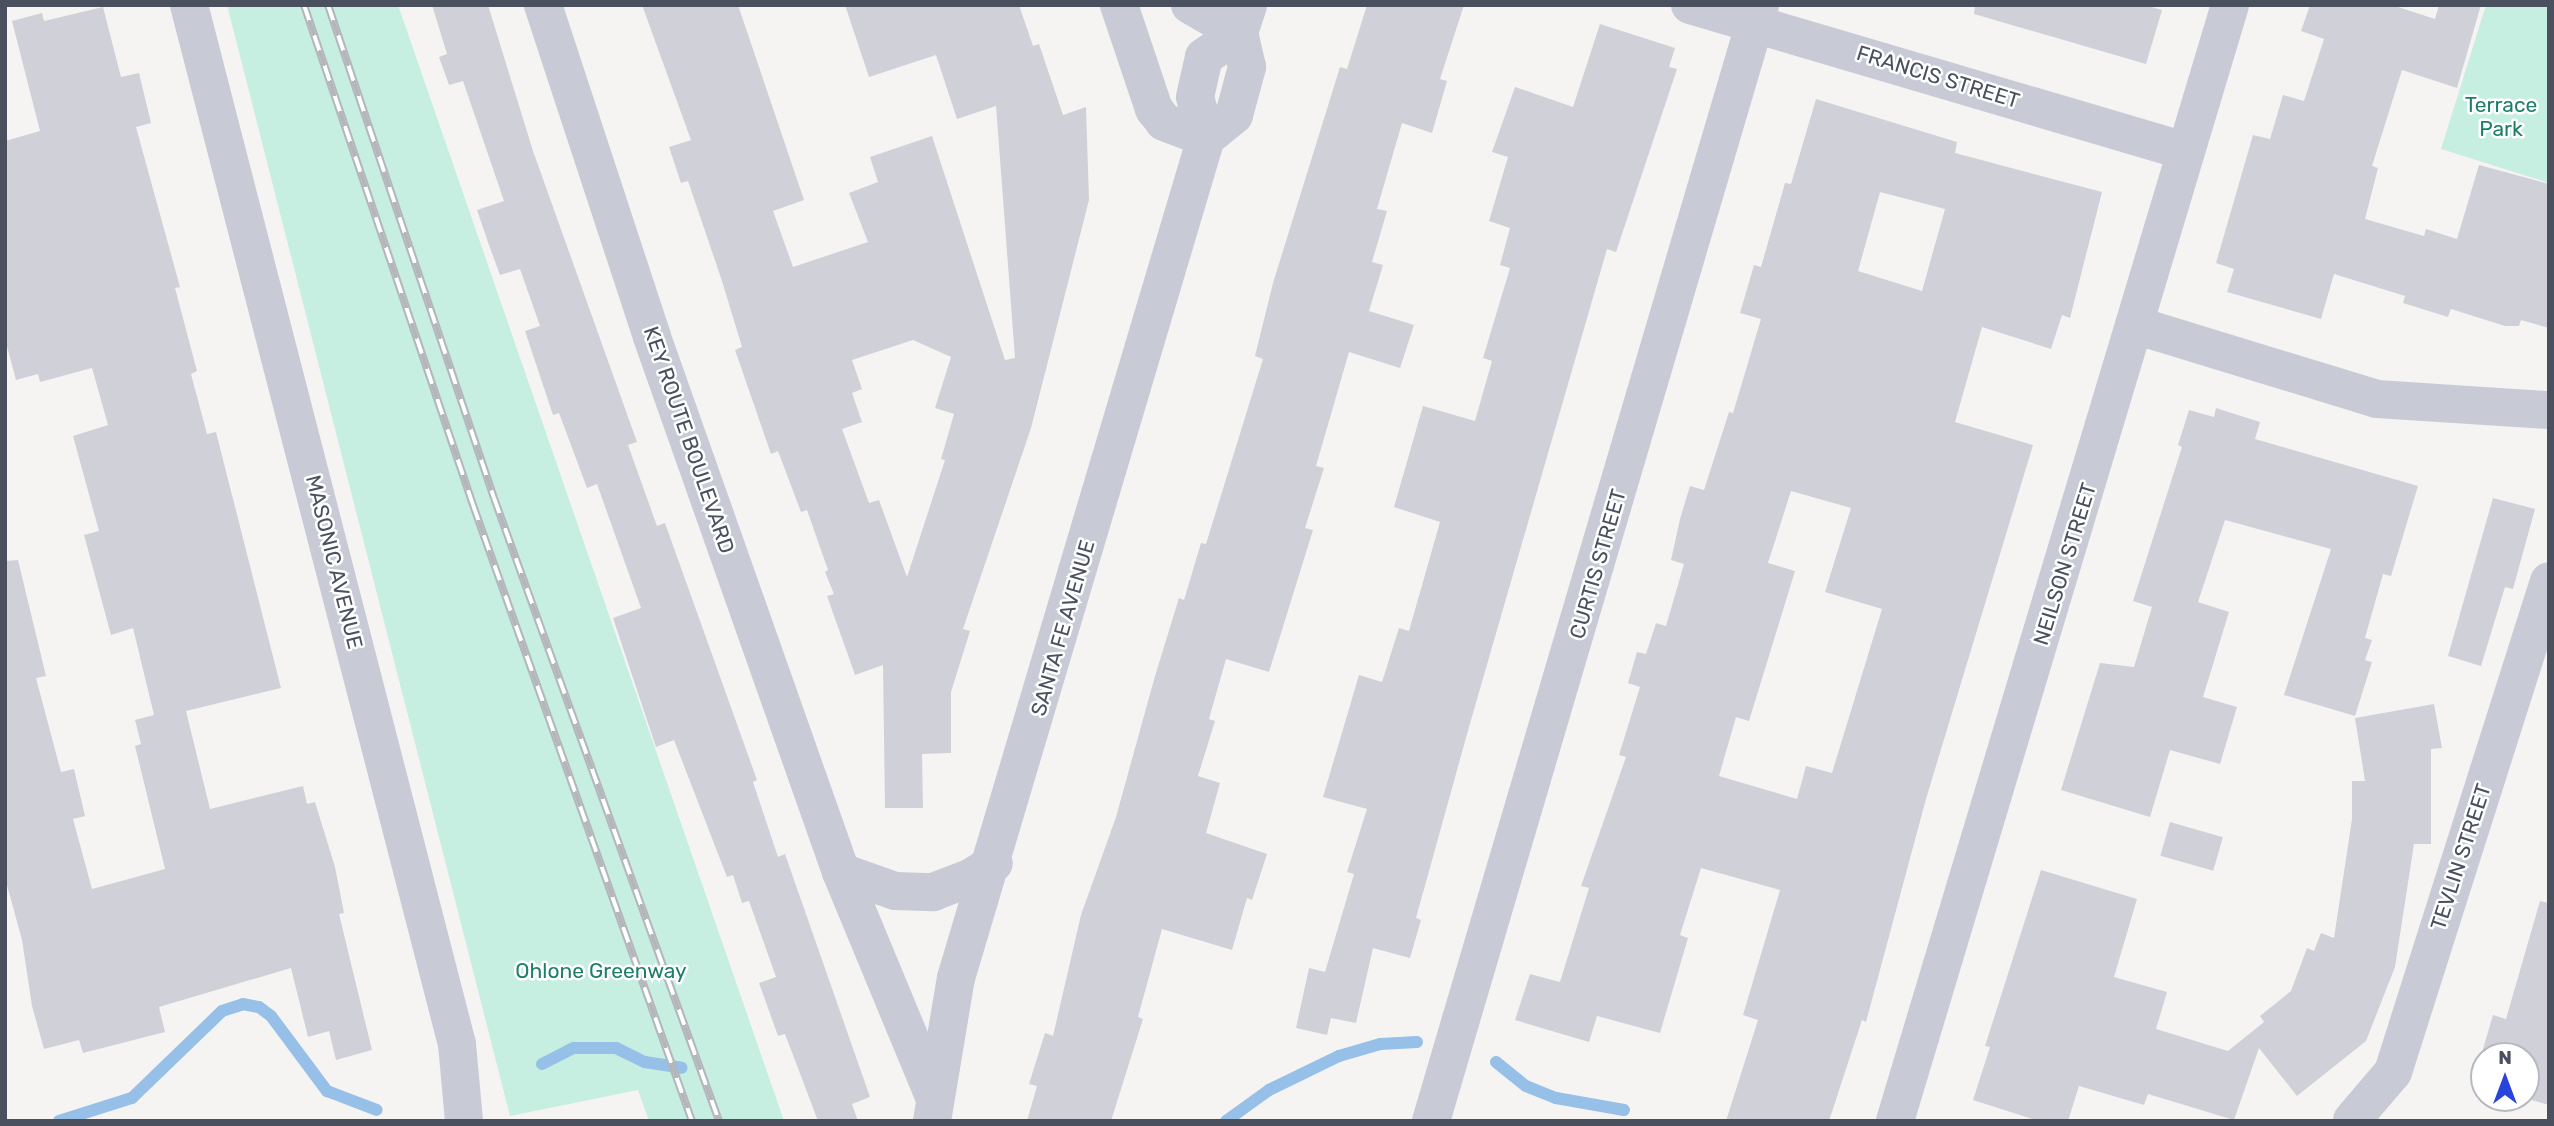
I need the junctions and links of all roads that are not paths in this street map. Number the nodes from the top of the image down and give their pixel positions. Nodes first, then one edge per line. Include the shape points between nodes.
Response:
1 (189, 5) edge
2 (543, 5) edge
3 (1119, 5) edge
4 (1190, 5) edge
5 (1689, 5) edge
6 (2230, 5) edge
7 (1757, 14) edge
8 (1244, 19) edge
9 (1206, 138) junction
10 (2185, 151) junction
11 (2135, 325) junction
12 (2549, 410) edge
13 (2549, 581) edge
14 (994, 863) junction
15 (841, 872) junction
16 (934, 1110) edge
17 (2352, 1120) edge
18 (464, 1121) edge
19 (1431, 1121) edge
20 (1895, 1121) edge

1 - 18 street, MASONIC AVENUE via 457,1044
2 - 15 street, KEY ROUTE BOULEVARD via 652,338
3 - 9 street via 1154,109 1164,122
4 - 8 street
5 - 7 street, FRANCIS STREET
6 - 10 street, NEILSON STREET
7 - 10 street, FRANCIS STREET
7 - 19 street, CURTIS STREET
8 - 9 street via 1247,67 1234,115
9 - 14 street, SANTA FE AVENUE
10 - 11 street, NEILSON STREET
11 - 12 street via 2377,399
11 - 20 street, NEILSON STREET
13 - 17 street, TEVLIN STREET via 2393,1072
14 - 15 street via 933,892 895,891
14 - 16 street, SANTA FE AVENUE via 956,978
15 - 16 street, KEY ROUTE BOULEVARD

